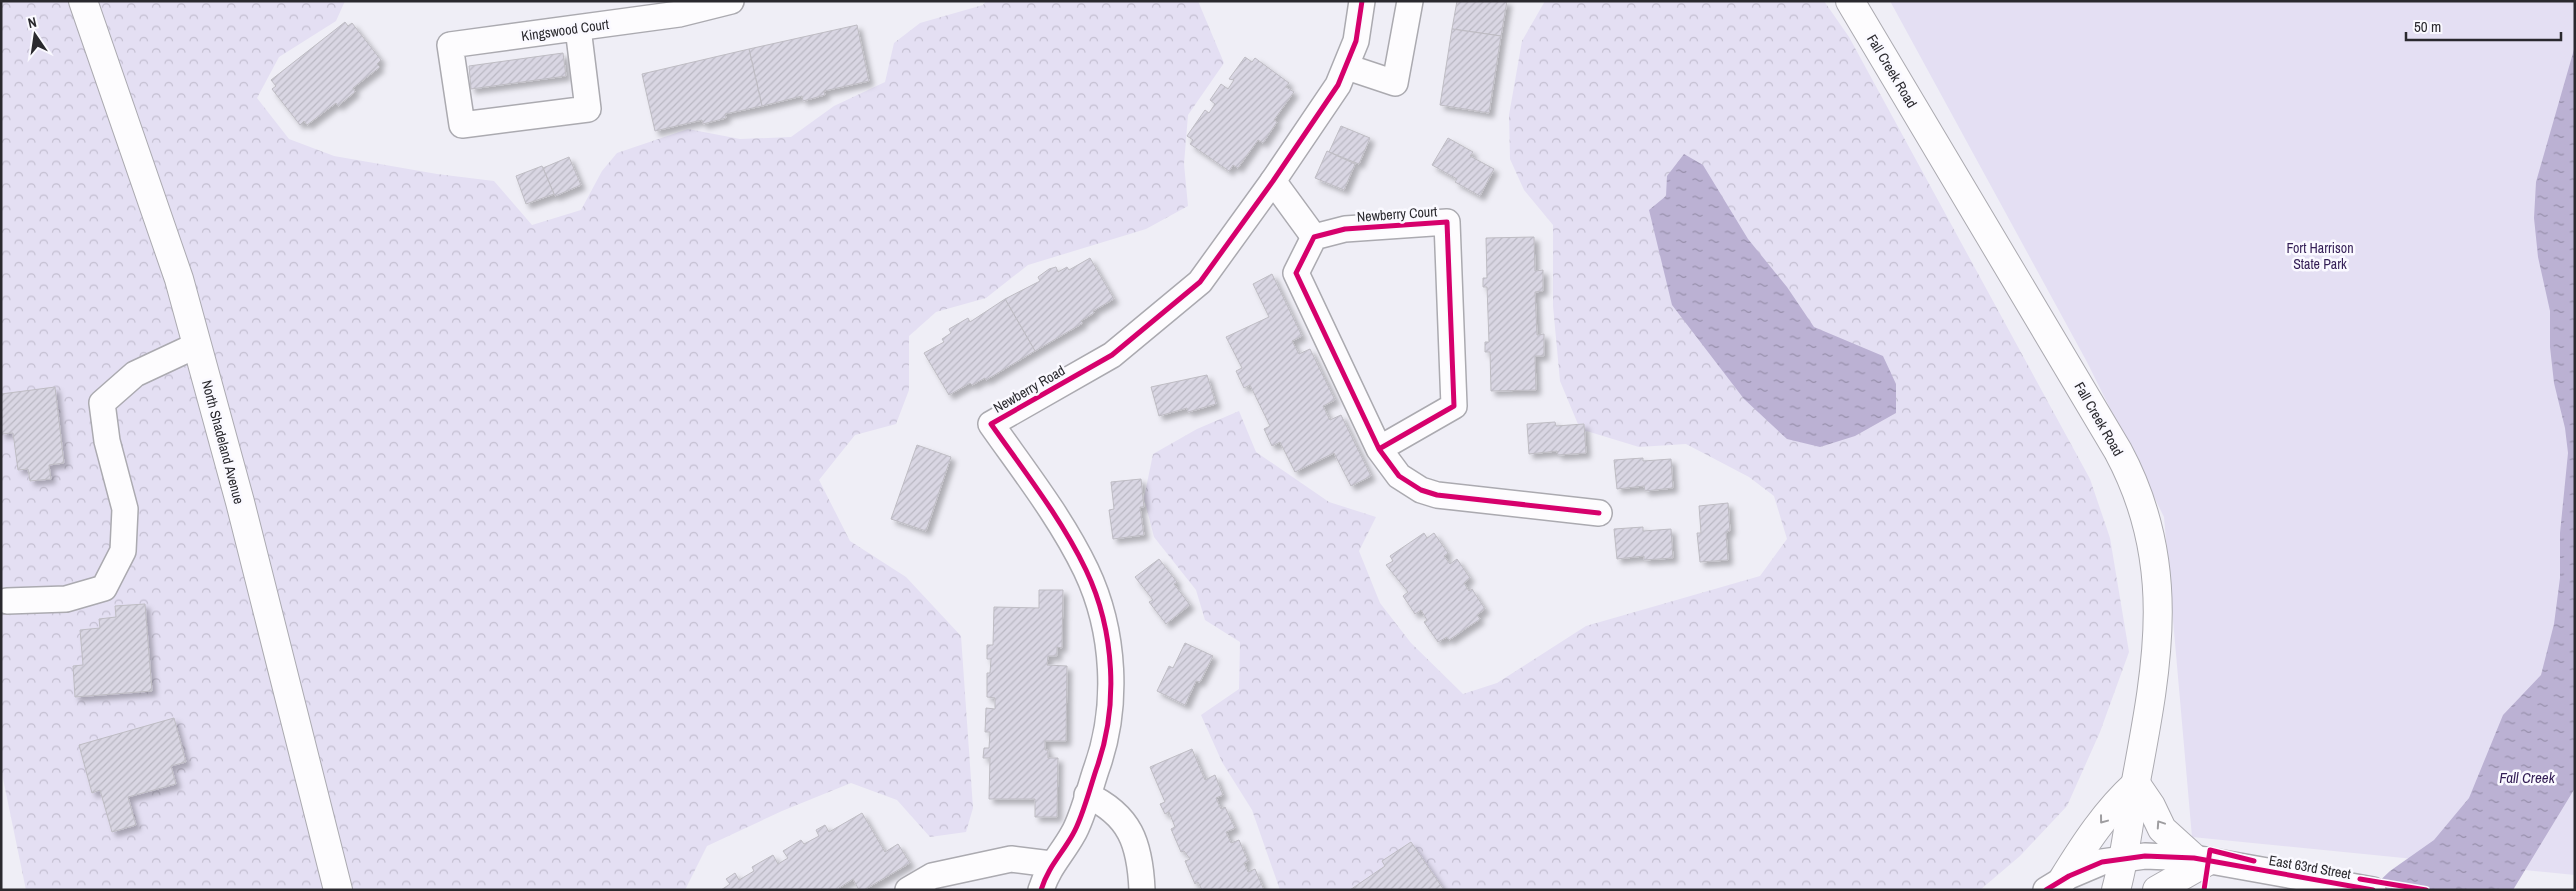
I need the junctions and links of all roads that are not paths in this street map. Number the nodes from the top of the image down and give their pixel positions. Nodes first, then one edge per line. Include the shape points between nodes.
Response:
1 (83, 1) edge
2 (731, 1) edge
3 (1362, 1) edge
4 (1410, 1) edge
5 (1850, 1) edge
6 (677, 8) edge
7 (578, 28) junction
8 (1347, 67) junction
9 (1273, 181) junction
10 (1314, 237) junction
11 (197, 345) junction
12 (1379, 449) junction
13 (1599, 513) dead end
14 (7, 600) dead end
15 (2136, 784) junction
16 (1087, 795) junction
17 (2124, 858) junction
18 (2201, 859) junction
19 (1051, 864) junction
20 (2055, 884) edge
21 (338, 890) edge
22 (908, 890) edge
23 (1041, 890) edge
24 (1142, 890) edge
25 (2116, 890) edge
26 (2157, 890) edge
27 (2374, 890) edge

1 - 11 main road, North Shadeland Avenue via 163,232
2 - 6 street, Kingswood Court
3 - 8 street, Newberry Road via 1356,41
4 - 8 street via 1394,83
5 - 15 main road, Fall Creek Road via 2118,451 2136,490 2154,551 2159,630
6 - 7 street, Kingswood Court
7 - 7 street, Kingswood Court via 450,45 462,126 588,109
8 - 9 street, Newberry Road
9 - 10 street
9 - 16 street, Newberry Road via 1200,282 1112,355 991,424 1074,546 1091,580 1102,617 1111,674 1109,712 1102,750
10 - 12 street via 1296,273
10 - 12 street, Newberry Court via 1345,228 1447,222 1454,406
11 - 14 street via 136,374 102,403 107,440 126,509 123,550 104,588 66,599
11 - 21 main road, North Shadeland Avenue
12 - 13 street via 1399,476 1429,493
15 - 17 main road, Fall Creek Road
18 -> 15 main road via 2162,829
15 -> 20 main road via 2118,800
16 - 19 street, Newberry Road via 1074,834
16 - 24 street via 1107,804 1130,831 1140,865
17 - 18 street, East 63rd Street
17 - 20 street, East 63rd Street via 2102,862
17 - 25 main road, Fall Creek Road
18 - 26 main road
18 - 27 street, East 63rd Street
19 - 22 street via 1011,859 932,876
19 - 23 street, Newberry Road

